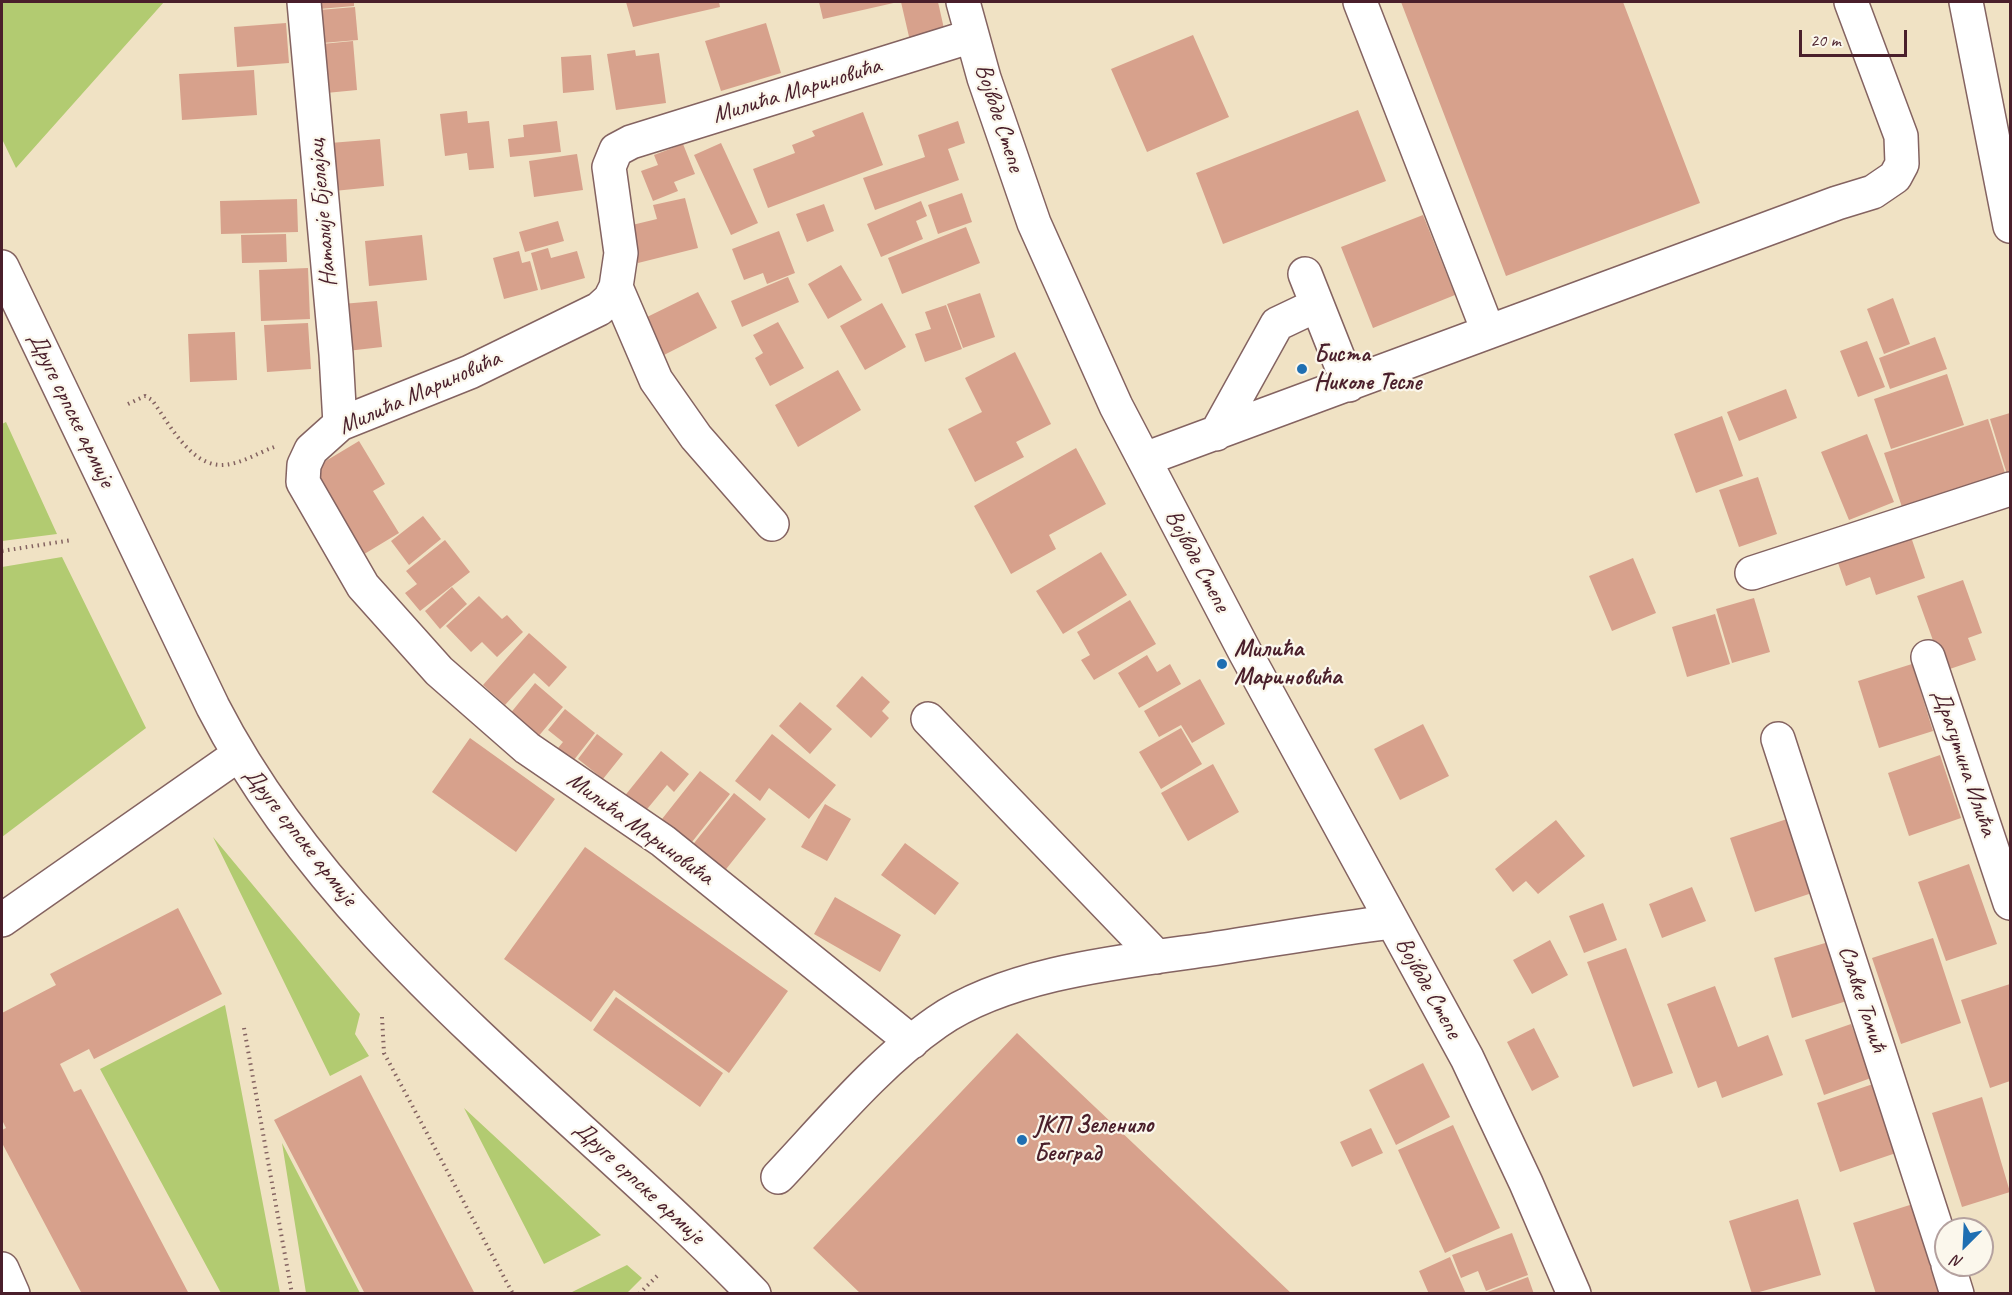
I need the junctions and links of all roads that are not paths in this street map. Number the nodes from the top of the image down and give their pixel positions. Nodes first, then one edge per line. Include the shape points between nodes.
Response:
1 (304, 2) edge
2 (963, 2) edge
3 (1360, 2) edge
4 (1851, 2) edge
5 (1966, 2) edge
6 (972, 36) junction
7 (2010, 226) edge
8 (2, 267) edge
9 (1305, 274) dead end
10 (616, 287) junction
11 (1317, 304) junction
12 (1488, 332) junction
13 (1349, 385) junction
14 (340, 424) junction
15 (1216, 434) junction
16 (1145, 459) junction
17 (2010, 489) edge
18 (772, 524) dead end
19 (1752, 573) dead end
20 (1928, 657) dead end
21 (928, 719) dead end
22 (1778, 739) dead end
23 (238, 755) junction
24 (2010, 903) edge
25 (2, 920) edge
26 (1392, 922) junction
27 (1157, 957) junction
28 (912, 1042) junction
29 (778, 1177) dead end
30 (1934, 1221) edge
31 (2, 1269) edge
32 (1952, 1277) edge
33 (14, 1293) edge
34 (754, 1293) edge
35 (1574, 1293) edge
36 (1957, 1293) edge

1 - 14 street, Наталије Бјелајац
2 - 6 street, Војводе Степе
3 - 12 street
4 - 12 street via 1901,136 1902,164 1895,177 1873,192
5 - 7 street
6 - 10 street, Милића Мариновића via 631,142 616,150 609,167 621,253
6 - 16 street, Војводе Степе via 1006,145 1053,269 1116,406
8 - 23 street, Друге српске армије
9 - 11 street
10 - 14 street, Милића Мариновића via 599,309 555,331 470,372
10 - 18 street via 656,380 696,437
11 - 13 street
11 - 15 street via 1277,324
12 - 13 street
13 - 15 street
14 - 28 street, Милића Мариновића via 311,450 304,465 303,482 363,586 439,671 527,748 663,841
15 - 16 street
16 - 26 street, Војводе Степе
17 - 19 street
20 - 24 street, Драгутина Илића
21 - 27 street
22 - 30 street, Славке Томић
23 - 25 street
23 - 34 street, Друге српске армије via 274,811 352,906 476,1031
26 - 27 street
26 - 35 street, Војводе Степе via 1467,1058
27 - 28 street via 1008,987 939,1021
28 - 29 street via 850,1100
31 - 33 street
32 - 36 street

